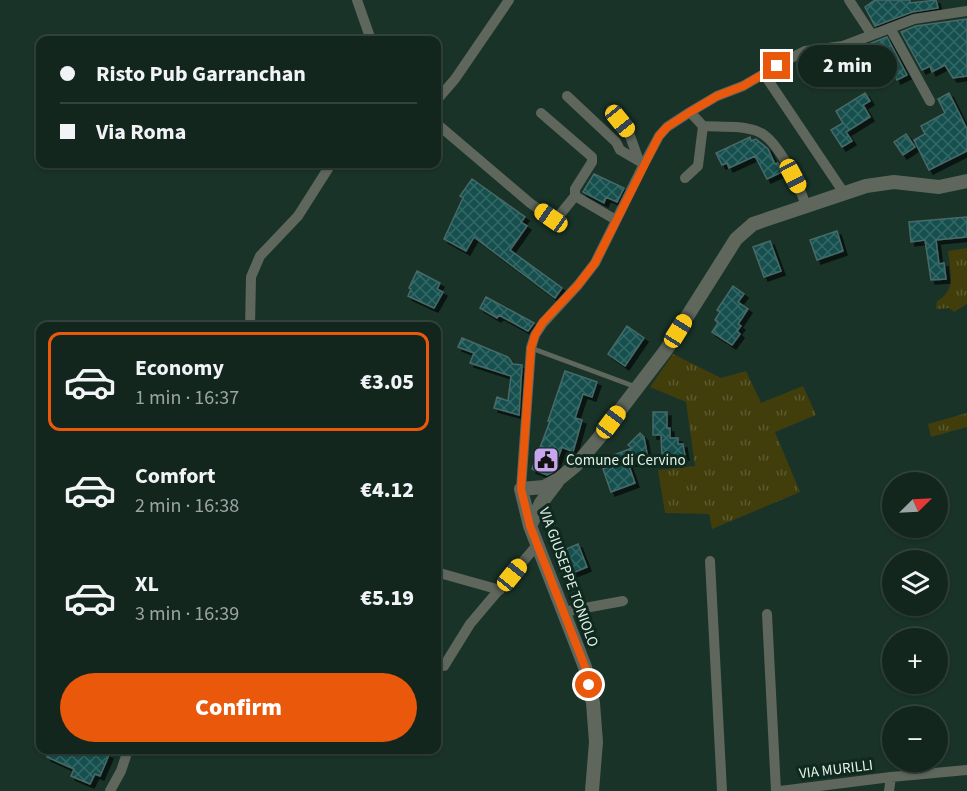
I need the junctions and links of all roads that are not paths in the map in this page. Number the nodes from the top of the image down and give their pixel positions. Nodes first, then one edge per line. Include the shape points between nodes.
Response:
1 (357, 0) edge
2 (509, 0) edge
3 (849, 0) edge
4 (967, 11) edge
5 (890, 28) junction
6 (872, 35) junction
7 (370, 36) edge
8 (764, 74) junction
9 (441, 95) edge
10 (567, 96) dead end
11 (930, 101) dead end
12 (611, 110) dead end
13 (690, 112) junction
14 (541, 113) dead end
15 (703, 126) junction
16 (441, 127) edge
17 (642, 163) junction
18 (328, 168) edge
19 (685, 178) dead end
20 (967, 181) edge
21 (844, 193) junction
22 (575, 196) junction
23 (806, 206) junction
24 (616, 220) junction
25 (250, 322) edge
26 (531, 348) junction
27 (637, 387) junction
28 (559, 479) junction
29 (521, 489) junction
30 (530, 526) junction
31 (537, 545) junction
32 (710, 561) dead end
33 (441, 573) edge
34 (500, 590) junction
35 (623, 600) dead end
36 (563, 612) junction
37 (767, 614) dead end
38 (444, 666) dead end
39 (127, 754) edge
40 (967, 770) edge
41 (891, 777) junction
42 (110, 791) edge
43 (592, 791) edge
44 (722, 791) edge
45 (778, 791) edge
46 (889, 791) edge

1 - 7 street
2 - 9 street
3 - 6 street
4 - 5 street, VIA GIUSEPPE TONIOLO via 914,19
5 - 6 street, VIA GIUSEPPE TONIOLO
5 - 11 street
6 - 8 street, VIA GIUSEPPE TONIOLO via 843,46 806,51
8 - 13 street, VIA GIUSEPPE TONIOLO
8 - 21 street
10 - 17 street via 620,150
12 - 17 street via 629,133
13 - 15 street
13 - 17 street, VIA GIUSEPPE TONIOLO via 667,127
14 - 22 street via 592,157
15 - 19 street via 698,166
15 - 23 street via 745,129 768,137 785,161
16 - 22 street via 551,218 558,217
17 - 24 street, VIA GIUSEPPE TONIOLO
18 - 25 street via 298,216 260,256 251,277
20 - 21 street via 939,187 894,182
21 - 23 street
22 - 24 street
23 - 27 street via 753,224 736,239 666,350
24 - 26 street, VIA GIUSEPPE TONIOLO via 595,263 543,322
26 - 27 lane
26 - 29 street, VIA GIUSEPPE TONIOLO
27 - 28 street via 591,448
28 - 29 street via 544,487
28 - 30 street
29 - 30 street, VIA GIUSEPPE TONIOLO
30 - 31 street, VIA GIUSEPPE TONIOLO
31 - 34 street
31 - 36 street, VIA GIUSEPPE TONIOLO
32 - 44 street
33 - 34 street
34 - 38 street via 470,624
35 - 36 street
36 - 43 street, VIA GIUSEPPE TONIOLO via 585,667 593,703 596,742
37 - 45 street
39 - 42 street
40 - 41 street, VIA MURILLI
41 - 45 street, VIA MURILLI
41 - 46 street

